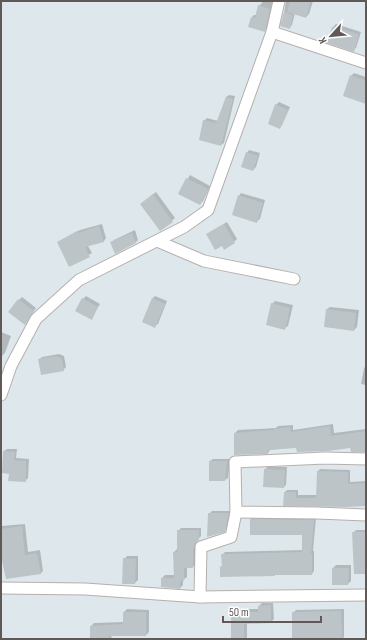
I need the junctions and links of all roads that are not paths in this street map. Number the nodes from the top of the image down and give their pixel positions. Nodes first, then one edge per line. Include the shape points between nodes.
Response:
1 (279, 1) edge
2 (272, 32) junction
3 (366, 63) edge
4 (157, 241) junction
5 (294, 279) dead end
6 (1, 395) edge
7 (366, 459) edge
8 (236, 512) junction
9 (366, 516) edge
10 (1, 588) edge
11 (366, 595) edge
12 (200, 597) junction

1 - 2 street
2 - 3 street
2 - 4 street via 208,210 184,227
4 - 5 street via 204,261
4 - 6 street via 79,280 36,319 11,366
7 - 8 street via 235,462
8 - 9 street
8 - 12 street via 230,537 201,547
10 - 12 street via 85,589
11 - 12 street

